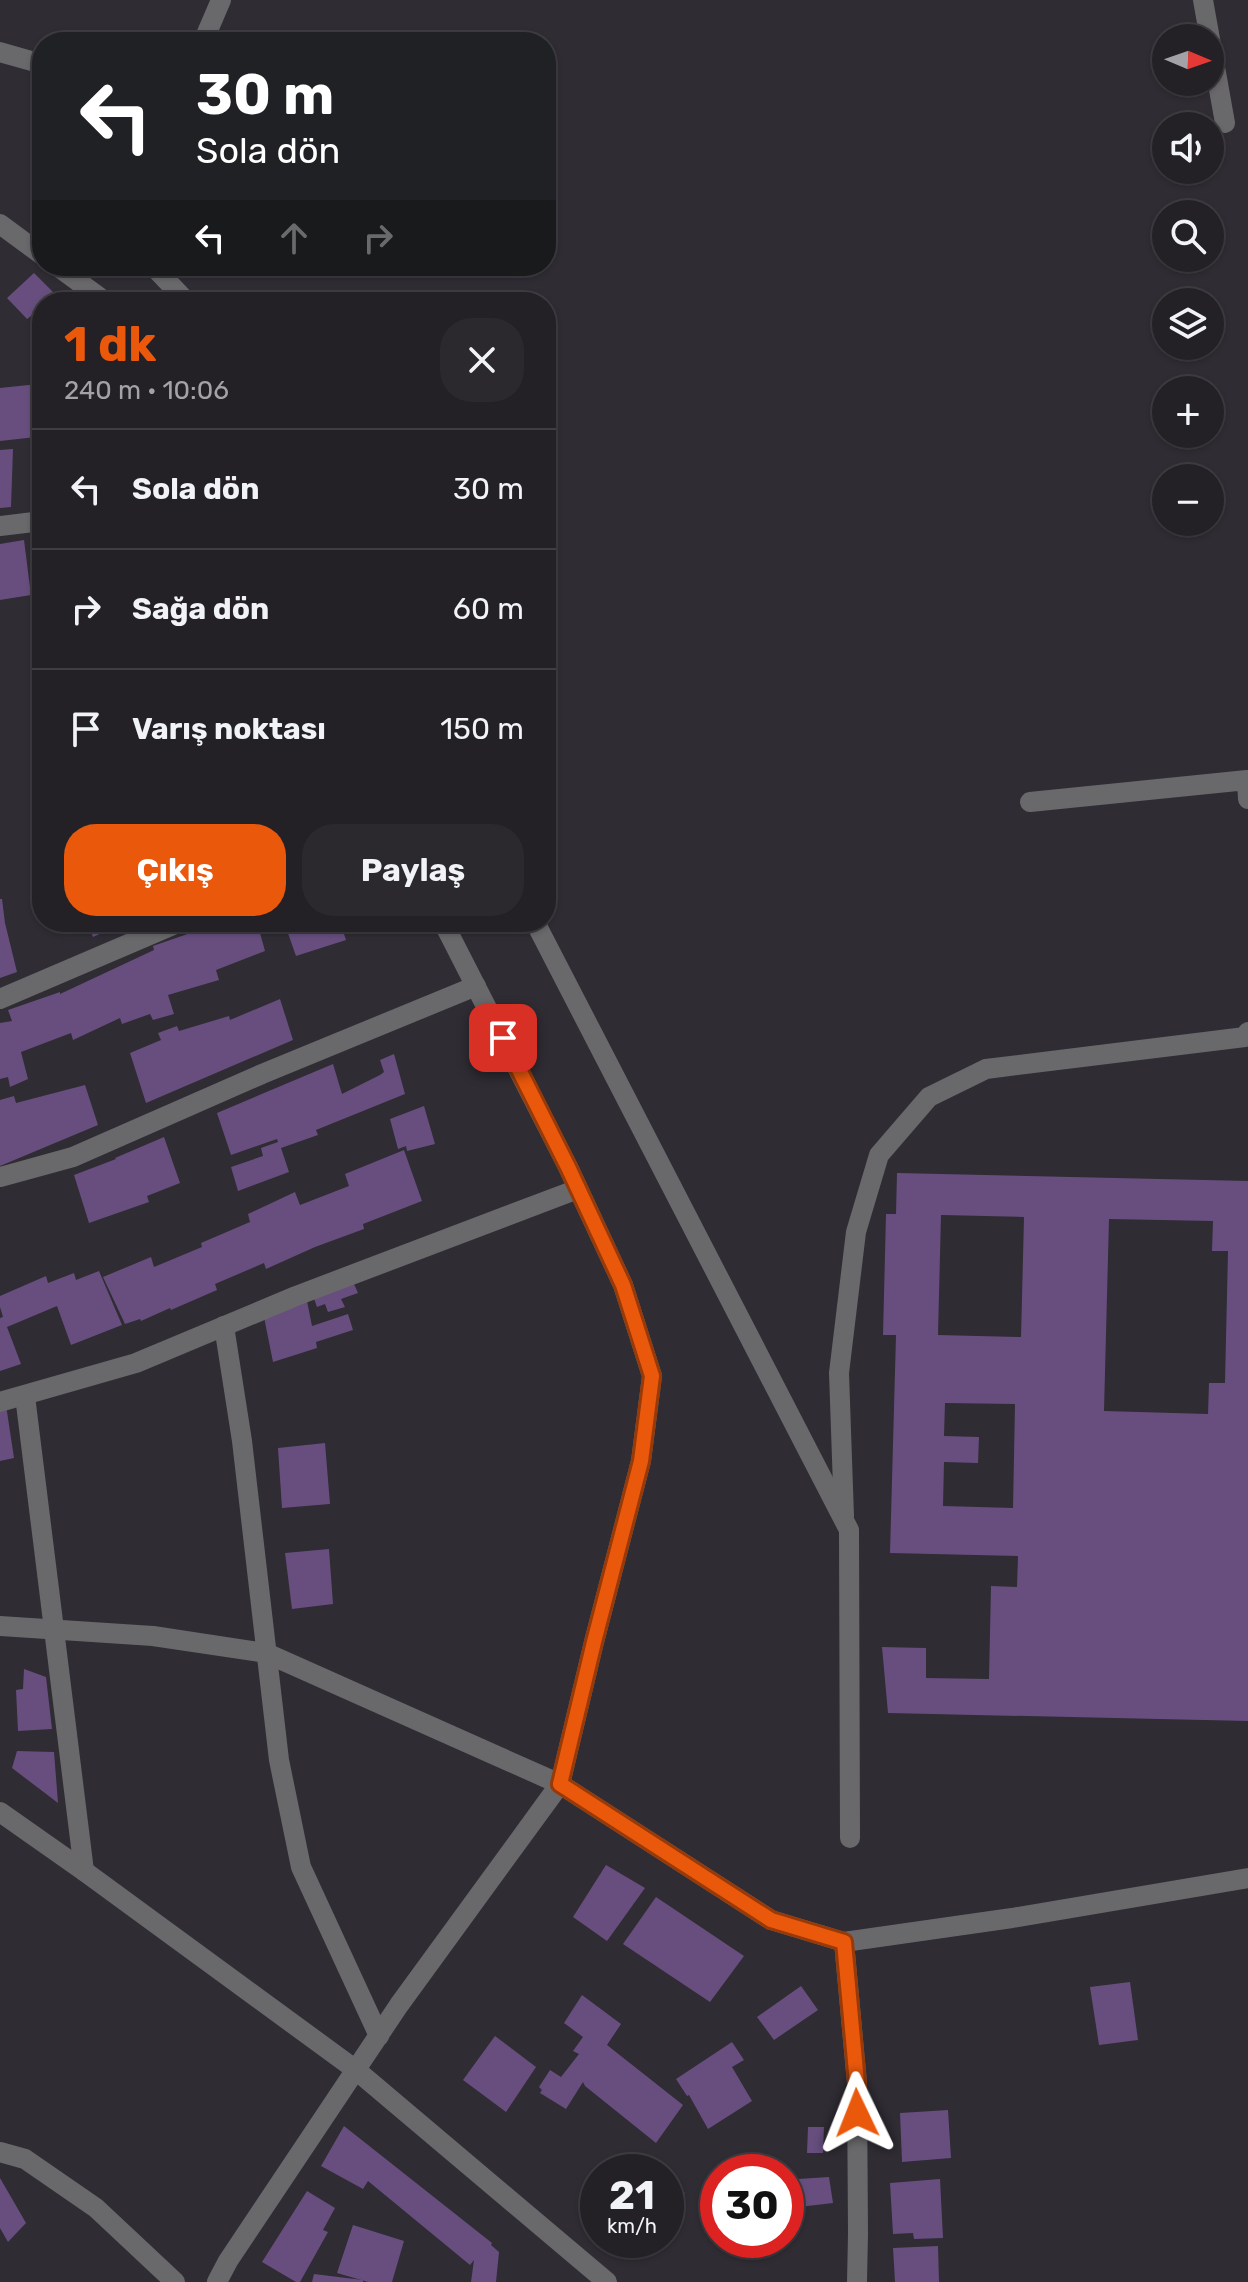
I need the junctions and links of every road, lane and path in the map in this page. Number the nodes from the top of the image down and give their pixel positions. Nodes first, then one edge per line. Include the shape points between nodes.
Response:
1 (221, 0) edge
2 (1203, 0) edge
3 (207, 32) edge
4 (0, 52) edge
5 (32, 61) edge
6 (1225, 123) dead end
7 (0, 224) edge
8 (32, 248) edge
9 (71, 276) edge
10 (162, 276) edge
11 (92, 292) edge
12 (178, 292) edge
13 (32, 522) edge
14 (0, 526) edge
15 (1248, 780) edge
16 (1248, 799) edge
17 (1030, 802) dead end
18 (157, 932) edge
19 (448, 932) edge
20 (540, 932) edge
21 (476, 986) junction
22 (0, 999) edge
23 (1248, 1032) edge
24 (0, 1177) edge
25 (578, 1189) junction
26 (224, 1326) junction
27 (25, 1396) junction
28 (0, 1402) edge
29 (844, 1521) junction
30 (0, 1626) edge
31 (54, 1629) junction
32 (266, 1653) junction
33 (560, 1784) junction
34 (0, 1812) edge
35 (850, 1838) dead end
36 (84, 1871) junction
37 (1248, 1878) edge
38 (844, 1942) junction
39 (379, 2036) junction
40 (356, 2070) junction
41 (0, 2152) edge
42 (175, 2282) edge
43 (217, 2282) edge
44 (607, 2282) edge
45 (857, 2282) edge

1 - 3 street
2 - 6 street
4 - 5 street
7 - 8 street
9 - 11 street
10 - 12 street
13 - 14 street
15 - 16 street
15 - 17 street
18 - 22 street
19 - 21 street
20 - 29 street
21 - 24 street via 73,1157
21 - 25 street
23 - 29 street via 1245,1037 986,1069 929,1097 879,1155 856,1232 839,1373
25 - 26 street
25 - 33 street via 623,1285 652,1376 641,1461
26 - 27 street via 136,1363
26 - 32 street
27 - 28 street
27 - 31 street
29 - 35 street via 849,1530
30 - 31 street
31 - 32 street via 153,1636
31 - 36 street
32 - 33 street
32 - 39 street via 279,1760 301,1867
33 - 38 street via 771,1920
33 - 39 street
34 - 36 street
36 - 40 street
37 - 38 street
38 - 45 street via 857,2083
39 - 40 street
40 - 43 street
40 - 44 street
41 - 42 street via 25,2159 96,2208

